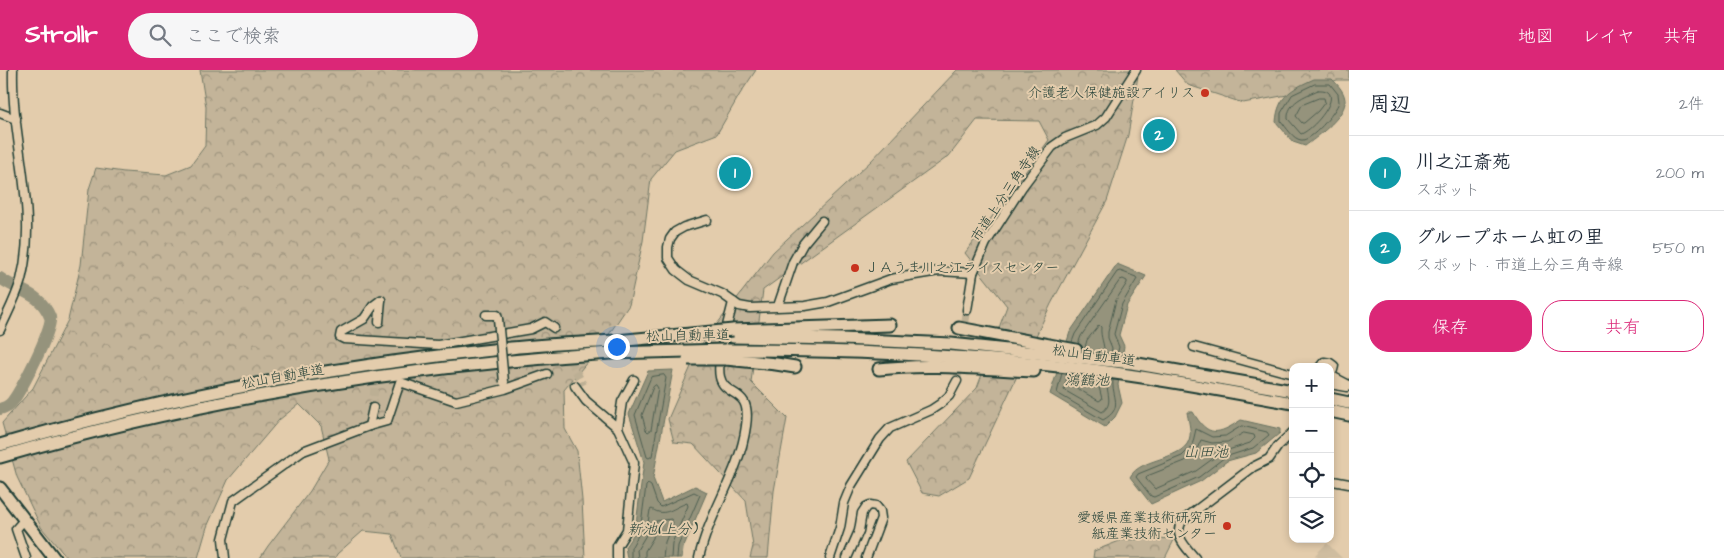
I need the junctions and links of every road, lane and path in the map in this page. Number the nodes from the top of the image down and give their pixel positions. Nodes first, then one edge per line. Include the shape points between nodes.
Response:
1 (13, 70) edge
2 (1136, 70) edge
3 (0, 113) edge
4 (16, 119) junction
5 (707, 220) dead end
6 (822, 221) dead end
7 (973, 273) junction
8 (733, 302) junction
9 (778, 306) junction
10 (967, 310) tunnel mouth
11 (486, 315) dead end
12 (379, 322) tunnel mouth
13 (890, 324) dead end
14 (554, 328) dead end
15 (959, 328) dead end
16 (0, 330) edge
17 (733, 334) junction
18 (1194, 347) dead end
19 (726, 354) junction
20 (1052, 359) junction
21 (795, 367) dead end
22 (879, 369) dead end
23 (1289, 373) edge
24 (547, 374) dead end
25 (1334, 375) edge
26 (634, 380) dead end
27 (957, 381) tunnel mouth
28 (1334, 384) edge
29 (505, 385) junction
30 (579, 386) tunnel mouth
31 (1349, 386) edge
32 (1289, 390) edge
33 (1334, 399) edge
34 (1289, 402) edge
35 (1349, 403) edge
36 (372, 408) tunnel mouth
37 (1334, 412) edge
38 (1349, 415) edge
39 (369, 426) junction
40 (618, 428) junction
41 (1289, 436) edge
42 (38, 440) junction
43 (0, 445) edge
44 (0, 457) edge
45 (1334, 481) dead end
46 (1349, 484) edge
47 (0, 488) edge
48 (24, 520) junction
49 (26, 558) edge
50 (54, 558) edge
51 (225, 558) edge
52 (617, 558) edge
53 (699, 558) edge
54 (830, 558) edge
55 (847, 558) edge
56 (866, 558) edge
57 (1195, 558) edge

1 - 4 street
2 - 7 street, 市道上分三角寺線 via 1102,121 1052,147 986,243
3 - 4 street
4 - 16 street via 26,243 21,280
5 - 8 street via 675,232 670,239 668,258 676,270 690,280
6 - 9 street via 793,262
7 - 9 street via 921,273 891,279 828,302
7 - 10 street, 市道上分三角寺線
8 - 9 street via 750,308
8 - 53 street via 719,366 720,379 743,399 747,409 746,426 741,448 710,522
11 - 29 street, bridge via 497,315
12 - 14 street via 381,300 364,319 341,332 340,337 344,340 438,346 531,329 545,322
13 - 17 highway
15 - 20 highway
17 - 20 highway, 松山自動車道 via 951,344
17 - 42 highway, 松山自動車道, bridge via 502,349 385,363 170,401
18 - 23 street
19 - 20 highway, 松山自動車道 via 832,350
19 - 21 highway
19 - 42 highway, 松山自動車道, bridge via 548,357 383,375
20 - 22 highway
20 - 32 highway, 松山自動車道 via 1132,363
20 - 34 highway, 松山自動車道 via 1131,376
24 - 29 street
25 - 31 street
26 - 40 street via 622,402
27 - 54 street via 940,404 890,428 880,439 851,486
28 - 31 street
29 - 39 street via 456,401 400,382 387,421
30 - 40 street via 586,401
33 - 35 highway
36 - 39 street
37 - 38 highway
39 - 51 street via 303,450 233,501 223,540
40 - 52 street via 634,463 627,530 617,546
41 - 57 street via 1270,459 1253,467 1182,521 1179,538
42 - 43 highway, 松山自動車道
42 - 44 highway, 松山自動車道
45 - 46 street
47 - 48 highway
48 - 49 street via 16,529
48 - 50 highway
55 - 56 street via 859,531 862,513 870,505 876,506 882,518

